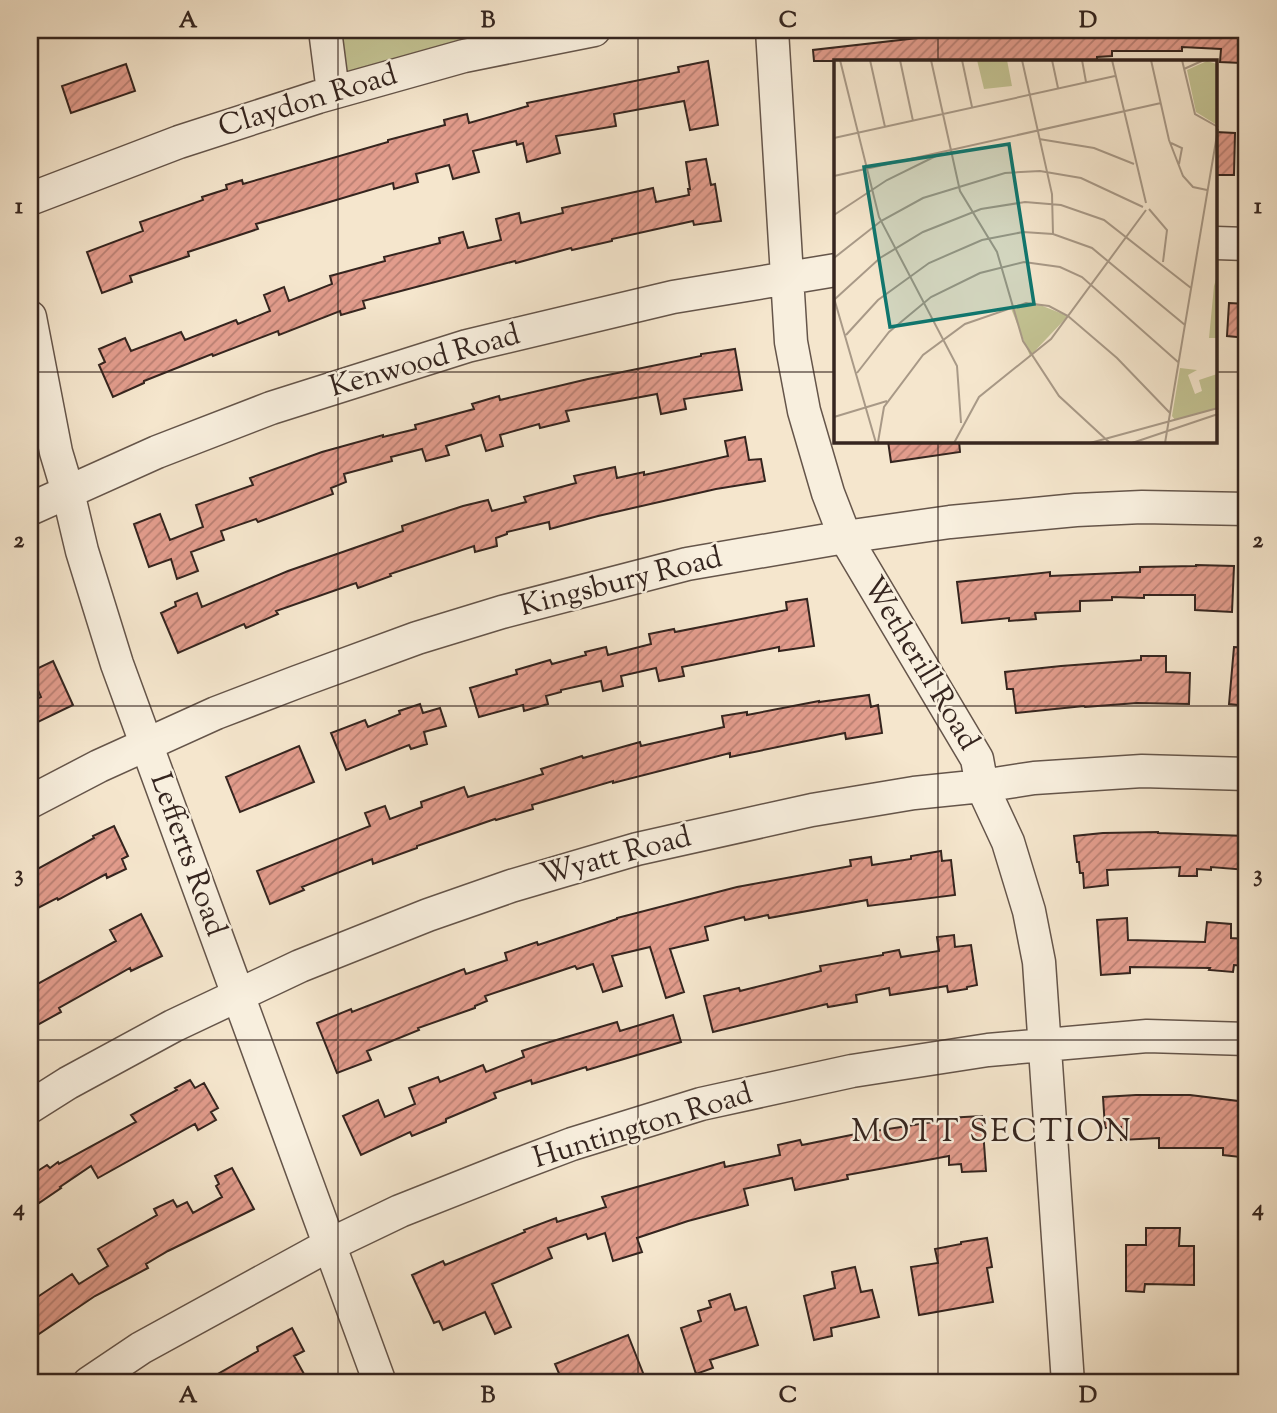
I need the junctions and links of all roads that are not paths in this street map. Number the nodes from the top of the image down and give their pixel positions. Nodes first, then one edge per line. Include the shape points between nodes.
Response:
1 (324, 30) edge
2 (594, 30) edge
3 (772, 30) edge
4 (333, 92) junction
5 (30, 200) edge
6 (1218, 243) edge
7 (1247, 244) edge
8 (834, 270) edge
9 (789, 279) junction
10 (30, 317) edge
11 (68, 492) junction
12 (30, 509) edge
13 (1247, 509) edge
14 (845, 537) junction
15 (147, 746) junction
16 (1247, 774) edge
17 (982, 786) junction
18 (30, 802) edge
19 (238, 994) junction
20 (1247, 1040) edge
21 (1045, 1045) junction
22 (30, 1107) edge
23 (329, 1245) junction
24 (89, 1383) edge
25 (380, 1383) edge
26 (1068, 1383) edge

1 - 4 street
2 - 4 street, Claydon Road via 464,56
3 - 9 street, Wetherill Road
4 - 5 street, Claydon Road via 180,142
6 - 7 street
8 - 9 street, Kenwood Road
9 - 11 street, Kenwood Road via 673,298 467,346 271,408
9 - 14 street, Wetherill Road via 791,342 804,411
10 - 11 street, Lefferts Road
11 - 12 street, Kenwood Road
11 - 15 street, Lefferts Road via 109,639
13 - 14 street, Kingsbury Road via 1076,510
14 - 15 street, Kingsbury Road via 687,564 502,612 297,682
14 - 17 street, Wetherill Road via 977,760
15 - 18 street, Kingsbury Road
15 - 19 street, Lefferts Road
16 - 17 street, Wyatt Road via 1142,771
17 - 19 street, Wyatt Road via 812,810 637,849 428,915
17 - 21 street, Wetherill Road via 1008,842 1029,911 1039,962
19 - 22 street, Wyatt Road
19 - 23 street, Lefferts Road
20 - 21 street, Huntington Road via 1147,1036
21 - 23 street, Huntington Road via 852,1071 701,1104 506,1168
21 - 26 street, Wetherill Road
23 - 24 street, Huntington Road via 141,1348
23 - 25 street, Lefferts Road

